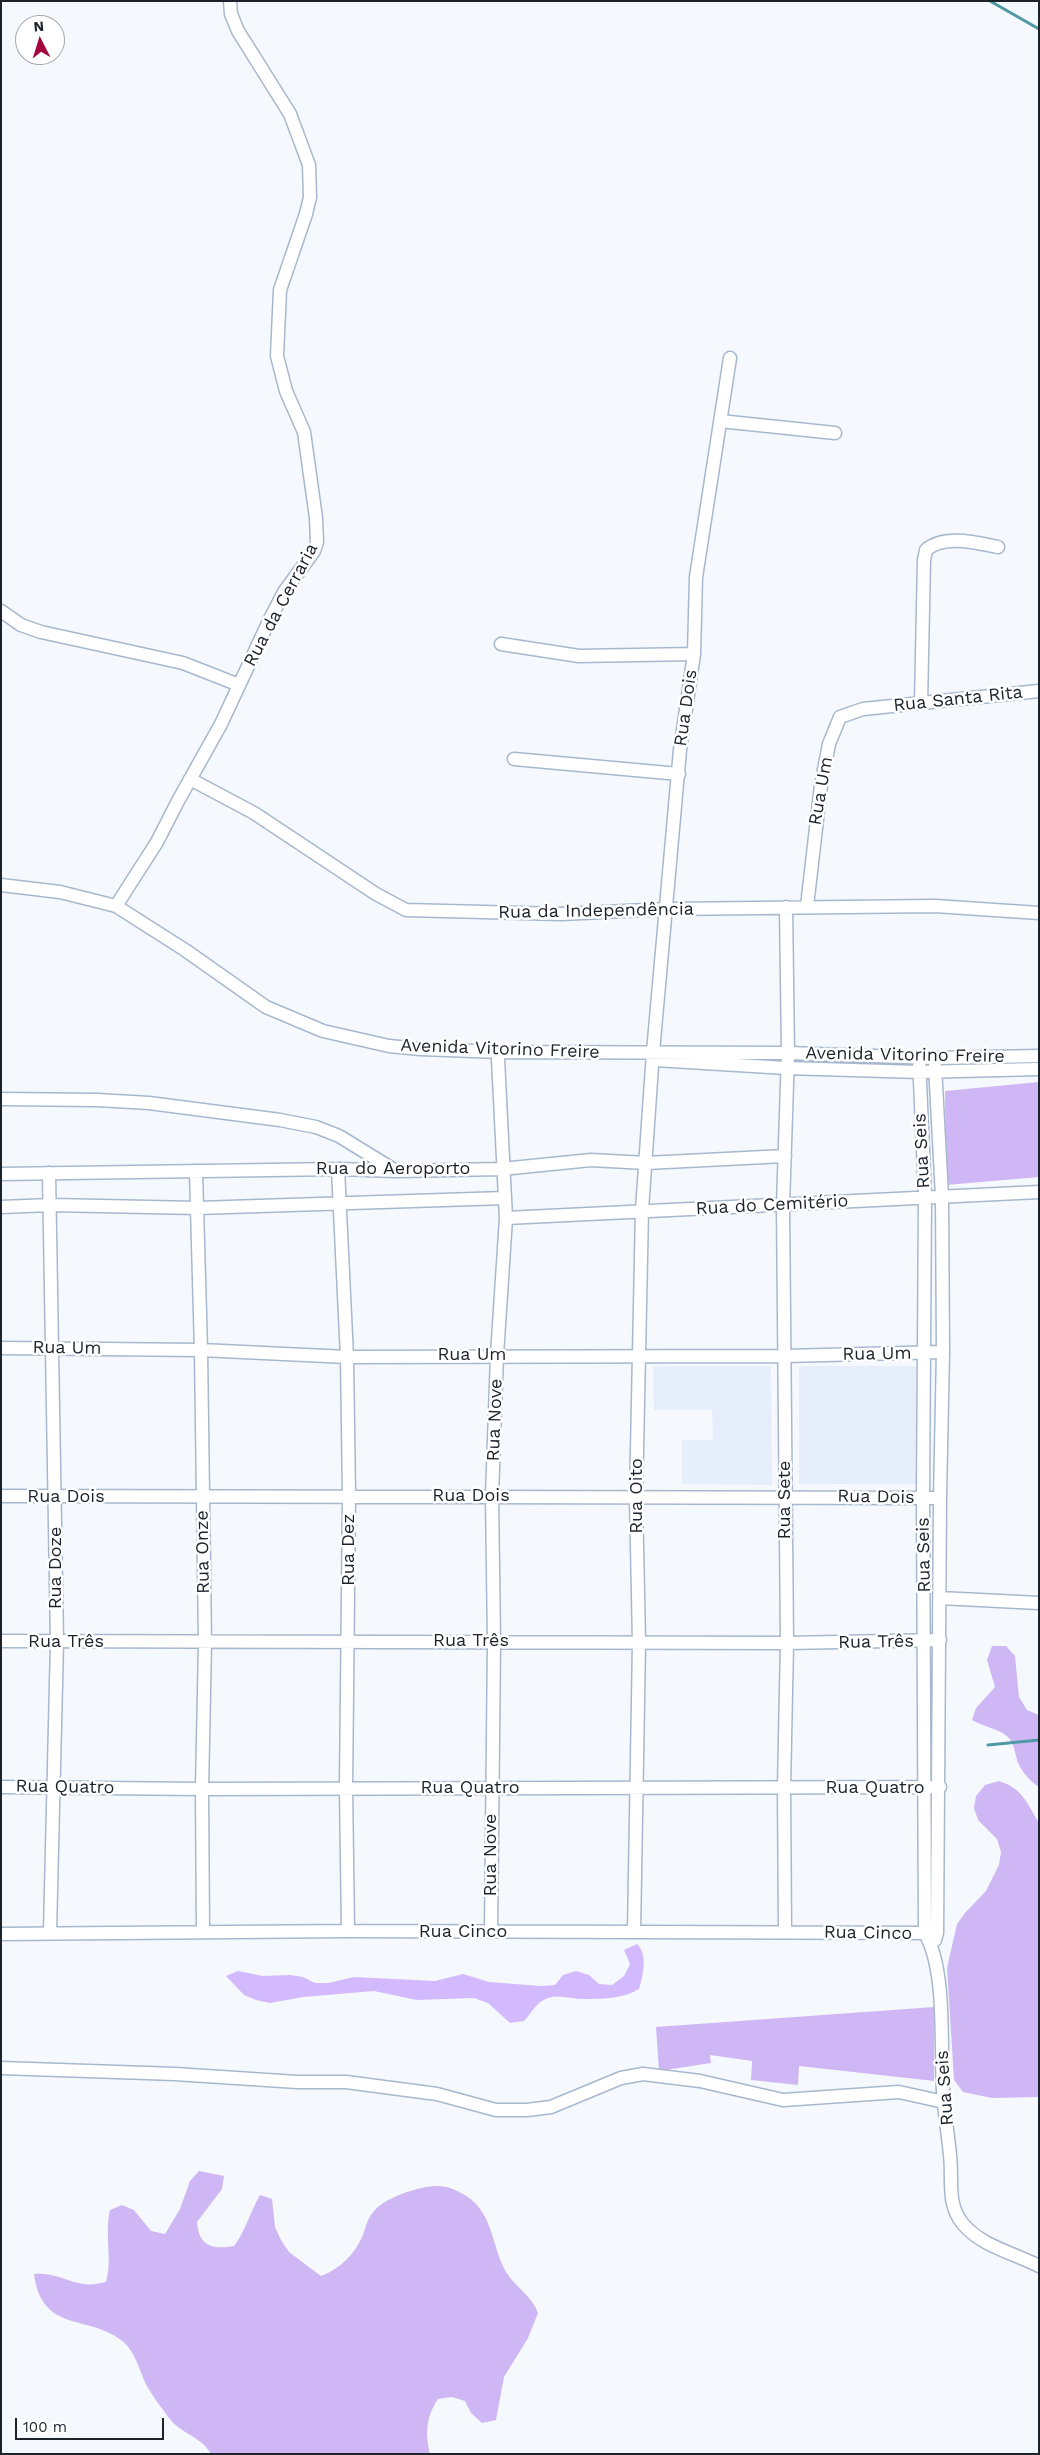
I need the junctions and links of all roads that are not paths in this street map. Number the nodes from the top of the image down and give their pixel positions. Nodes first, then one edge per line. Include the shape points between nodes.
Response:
1 (230, 1) edge
2 (730, 358) dead end
3 (720, 421) junction
4 (835, 433) dead end
5 (998, 547) dead end
6 (1, 611) edge
7 (501, 644) dead end
8 (694, 654) junction
9 (239, 685) junction
10 (1039, 691) edge
11 (921, 702) junction
12 (877, 708) joint
13 (514, 759) dead end
14 (679, 774) junction
15 (190, 779) junction
16 (1, 886) edge
17 (1, 892) edge
18 (116, 906) junction
19 (807, 906) junction
20 (786, 907) junction
21 (668, 909) junction
22 (1039, 913) edge
23 (788, 1053) junction
24 (653, 1056) junction
25 (1039, 1056) edge
26 (919, 1058) junction
27 (934, 1058) junction
28 (498, 1059) junction
29 (786, 1068) junction
30 (1039, 1069) edge
31 (919, 1072) junction
32 (935, 1072) junction
33 (1, 1099) edge
34 (784, 1156) junction
35 (646, 1163) junction
36 (338, 1169) junction
37 (502, 1169) junction
38 (196, 1171) junction
39 (396, 1171) junction
40 (49, 1173) junction
41 (1, 1174) edge
42 (1039, 1192) edge
43 (942, 1196) junction
44 (925, 1197) junction
45 (504, 1198) junction
46 (339, 1204) junction
47 (51, 1205) junction
48 (783, 1205) junction
49 (1, 1207) edge
50 (198, 1208) junction
51 (642, 1210) junction
52 (506, 1218) junction
53 (1, 1348) edge
54 (53, 1348) junction
55 (201, 1350) junction
56 (943, 1352) junction
57 (925, 1353) junction
58 (497, 1355) junction
59 (638, 1355) junction
60 (785, 1356) junction
61 (347, 1357) junction
62 (1, 1496) edge
63 (202, 1496) junction
64 (349, 1496) junction
65 (492, 1496) junction
66 (784, 1496) junction
67 (56, 1497) junction
68 (636, 1498) junction
69 (923, 1498) junction
70 (940, 1498) junction
71 (940, 1598) junction
72 (1039, 1603) edge
73 (940, 1640) junction
74 (1, 1641) edge
75 (494, 1641) junction
76 (925, 1641) junction
77 (57, 1642) junction
78 (348, 1642) junction
79 (204, 1643) junction
80 (639, 1643) junction
81 (787, 1643) junction
82 (1, 1787) edge
83 (54, 1787) junction
84 (940, 1787) junction
85 (346, 1788) junction
86 (491, 1788) junction
87 (636, 1788) junction
88 (784, 1788) junction
89 (926, 1788) junction
90 (202, 1789) junction
91 (348, 1931) junction
92 (785, 1931) junction
93 (50, 1932) junction
94 (203, 1932) junction
95 (491, 1932) junction
96 (634, 1932) junction
97 (931, 1933) junction
98 (1, 1934) edge
99 (1, 2068) edge
100 (944, 2102) junction
101 (1039, 2266) edge

1 - 9 street, Rua da Cerraria via 238,31 290,114 309,165 310,197 280,290 277,356 286,391 304,432 317,532 314,550 284,592
2 - 3 street, Rua Dois
3 - 4 street
3 - 8 street, Rua Dois via 696,578
5 - 11 street via 964,541 935,544 926,550
6 - 9 street via 21,625 41,632 183,663
7 - 8 street via 579,656
8 - 14 street, Rua Dois
9 - 15 street, Rua da Cerraria
10 - 11 street, Rua Santa Rita
11 - 12 street, Rua Santa Rita
12 - 19 street, Rua Um via 854,710 836,722 821,785
13 - 14 street
14 - 21 street, Rua Dois
15 - 18 street, Rua da Cerraria via 157,842
15 - 21 street, Rua da Independência via 254,813 376,894 406,910 561,914
16 - 18 street, Avenida Vitorino Freire via 60,892
17 - 28 street, Avenida Vitorino Freire via 72,902 113,915 254,1006 314,1035 380,1052 434,1058
18 - 24 street, Avenida Vitorino Freire via 266,1007 323,1031 420,1050
19 - 20 street, Rua da Independência
19 - 22 street, Rua da Independência via 935,906
20 - 21 street, Rua da Independência
20 - 23 street
21 - 24 street, Rua Dois
23 - 24 street, Avenida Vitorino Freire
23 - 26 street, Avenida Vitorino Freire
23 - 29 street
24 - 28 street, Avenida Vitorino Freire
24 - 29 street, Avenida Vitorino Freire
24 - 35 street, Rua Oito
25 - 27 street, Avenida Vitorino Freire
26 - 27 street, Avenida Vitorino Freire
26 - 31 street, Rua Seis
27 - 32 street
28 - 37 street, Rua Nove
29 - 31 street, Avenida Vitorino Freire
29 - 34 street, Rua Sete
30 - 32 street, Avenida Vitorino Freire
31 - 32 street, Avenida Vitorino Freire
31 - 44 street, Rua Seis
32 - 43 street
33 - 39 street via 149,1103 280,1120 316,1127 339,1136
34 - 35 street, Rua do Aeroporto
34 - 48 street, Rua Sete
35 - 37 street, Rua do Aeroporto via 591,1160
35 - 51 street, Rua Oito
36 - 38 street, Rua do Aeroporto
36 - 39 street, Rua do Aeroporto
36 - 46 street, Rua Dez
37 - 39 street, Rua do Aeroporto
37 - 45 street, Rua Nove
38 - 40 street, Rua do Aeroporto
38 - 50 street, Rua Onze
40 - 41 street, Rua do Aeroporto
40 - 47 street, Rua Doze
42 - 43 street, Rua do Cemitério
43 - 44 street, Rua do Cemitério
43 - 56 street
44 - 48 street, Rua do Cemitério
44 - 57 street, Rua Seis
45 - 46 street
45 - 52 street, Rua Nove
46 - 50 street
46 - 61 street, Rua Dez
47 - 49 street
47 - 50 street
47 - 54 street, Rua Doze
48 - 51 street, Rua do Cemitério
48 - 60 street, Rua Sete
50 - 55 street, Rua Onze
51 - 52 street, Rua do Cemitério
51 - 59 street, Rua Oito
52 - 58 street, Rua Nove
53 - 54 street, Rua Um
54 - 55 street, Rua Um
54 - 67 street, Rua Doze
55 - 61 street, Rua Um
55 - 63 street, Rua Onze
56 - 57 street, Rua Um
56 - 70 street
57 - 60 street, Rua Um
57 - 69 street, Rua Seis
58 - 59 street, Rua Um
58 - 61 street, Rua Um
58 - 65 street, Rua Nove
59 - 60 street, Rua Um
59 - 68 street, Rua Oito
60 - 66 street, Rua Sete
61 - 64 street, Rua Dez
62 - 67 street, Rua Dois
63 - 64 street, Rua Dois
63 - 67 street, Rua Dois
63 - 79 street, Rua Onze
64 - 65 street, Rua Dois
64 - 78 street, Rua Dez
65 - 68 street, Rua Dois
65 - 75 street, Rua Nove
66 - 68 street, Rua Dois
66 - 69 street, Rua Dois
66 - 81 street, Rua Sete
67 - 77 street, Rua Doze
68 - 80 street, Rua Oito
69 - 70 street, Rua Dois
69 - 76 street, Rua Seis
70 - 71 street
71 - 72 street
71 - 73 street
73 - 76 street, Rua Três
73 - 84 street
74 - 77 street, Rua Três
75 - 78 street, Rua Três
75 - 80 street, Rua Três
75 - 86 street, Rua Nove
76 - 81 street, Rua Três
76 - 89 street, Rua Seis
77 - 79 street, Rua Três
77 - 83 street, Rua Doze
78 - 79 street, Rua Três
78 - 85 street, Rua Dez
79 - 90 street, Rua Onze
80 - 81 street, Rua Três
80 - 87 street, Rua Oito
81 - 88 street, Rua Sete
82 - 83 street, Rua Quatro
83 - 90 street, Rua Quatro
83 - 93 street, Rua Doze
84 - 89 street, Rua Quatro
84 - 97 street
85 - 86 street, Rua Quatro
85 - 90 street, Rua Quatro
85 - 91 street, Rua Dez
86 - 87 street, Rua Quatro
86 - 95 street, Rua Nove
87 - 88 street, Rua Quatro
87 - 96 street, Rua Oito
88 - 89 street, Rua Quatro
88 - 92 street, Rua Sete
89 - 97 street, Rua Seis
90 - 94 street, Rua Onze
91 - 94 street, Rua Cinco
91 - 95 street, Rua Cinco
92 - 96 street, Rua Cinco
92 - 97 street, Rua Cinco
93 - 94 street, Rua Cinco
93 - 98 street, Rua Cinco
95 - 96 street, Rua Cinco
97 - 100 street, Rua Seis via 941,2023
99 - 100 street via 346,2082 437,2094 496,2110 550,2107 621,2078 643,2074 700,2081 783,2100 899,2092
100 - 101 street, Rua Seis via 954,2213 964,2226 989,2244

